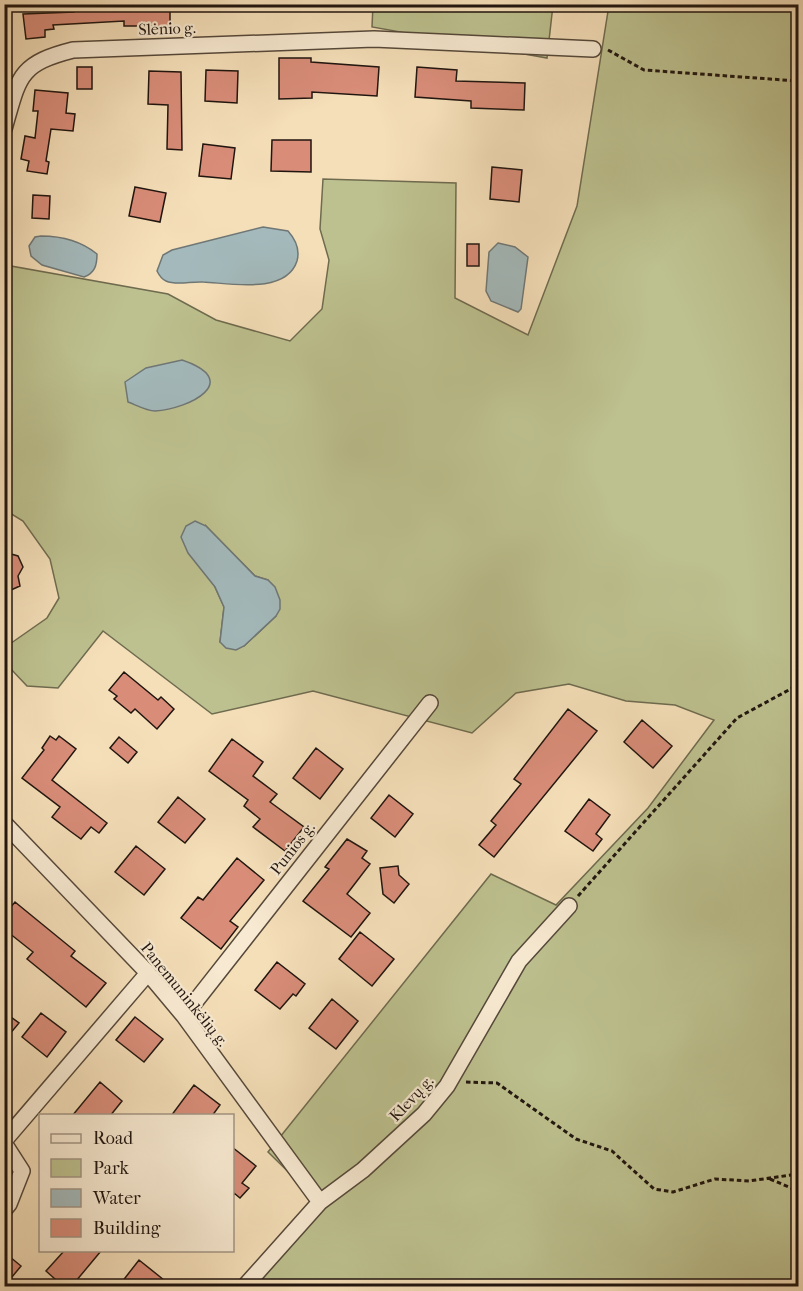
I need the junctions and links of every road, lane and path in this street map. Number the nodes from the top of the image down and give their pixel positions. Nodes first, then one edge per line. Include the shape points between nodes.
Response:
1 (593, 49) joint
2 (798, 81) edge
3 (4, 129) edge
4 (798, 685) edge
5 (430, 703) dead end
6 (4, 823) edge
7 (569, 906) joint
8 (148, 974) junction
9 (184, 1016) junction
10 (447, 1086) junction
11 (4, 1142) edge
12 (798, 1174) edge
13 (767, 1178) junction
14 (798, 1191) edge
15 (320, 1202) junction
16 (4, 1210) edge
17 (244, 1287) edge

1 - 2 path via 608,50 644,70
1 - 3 street, Slėnio g. via 374,39 74,50 43,57 32,64 14,93
4 - 7 path via 737,718
5 - 9 street, Punios g.
6 - 8 street, Panemuninkėlių g.
7 - 10 street, Klevų g. via 519,961
8 - 9 street, Panemuninkėlių g.
8 - 11 street
9 - 15 street, Panemuninkėlių g.
10 - 13 path via 460,1082 497,1083 576,1139 612,1151 654,1190 673,1192 715,1179
10 - 15 street, Klevų g. via 363,1170
11 - 16 street via 22,1171
12 - 13 path
13 - 14 path
15 - 17 street, Klevų g.

